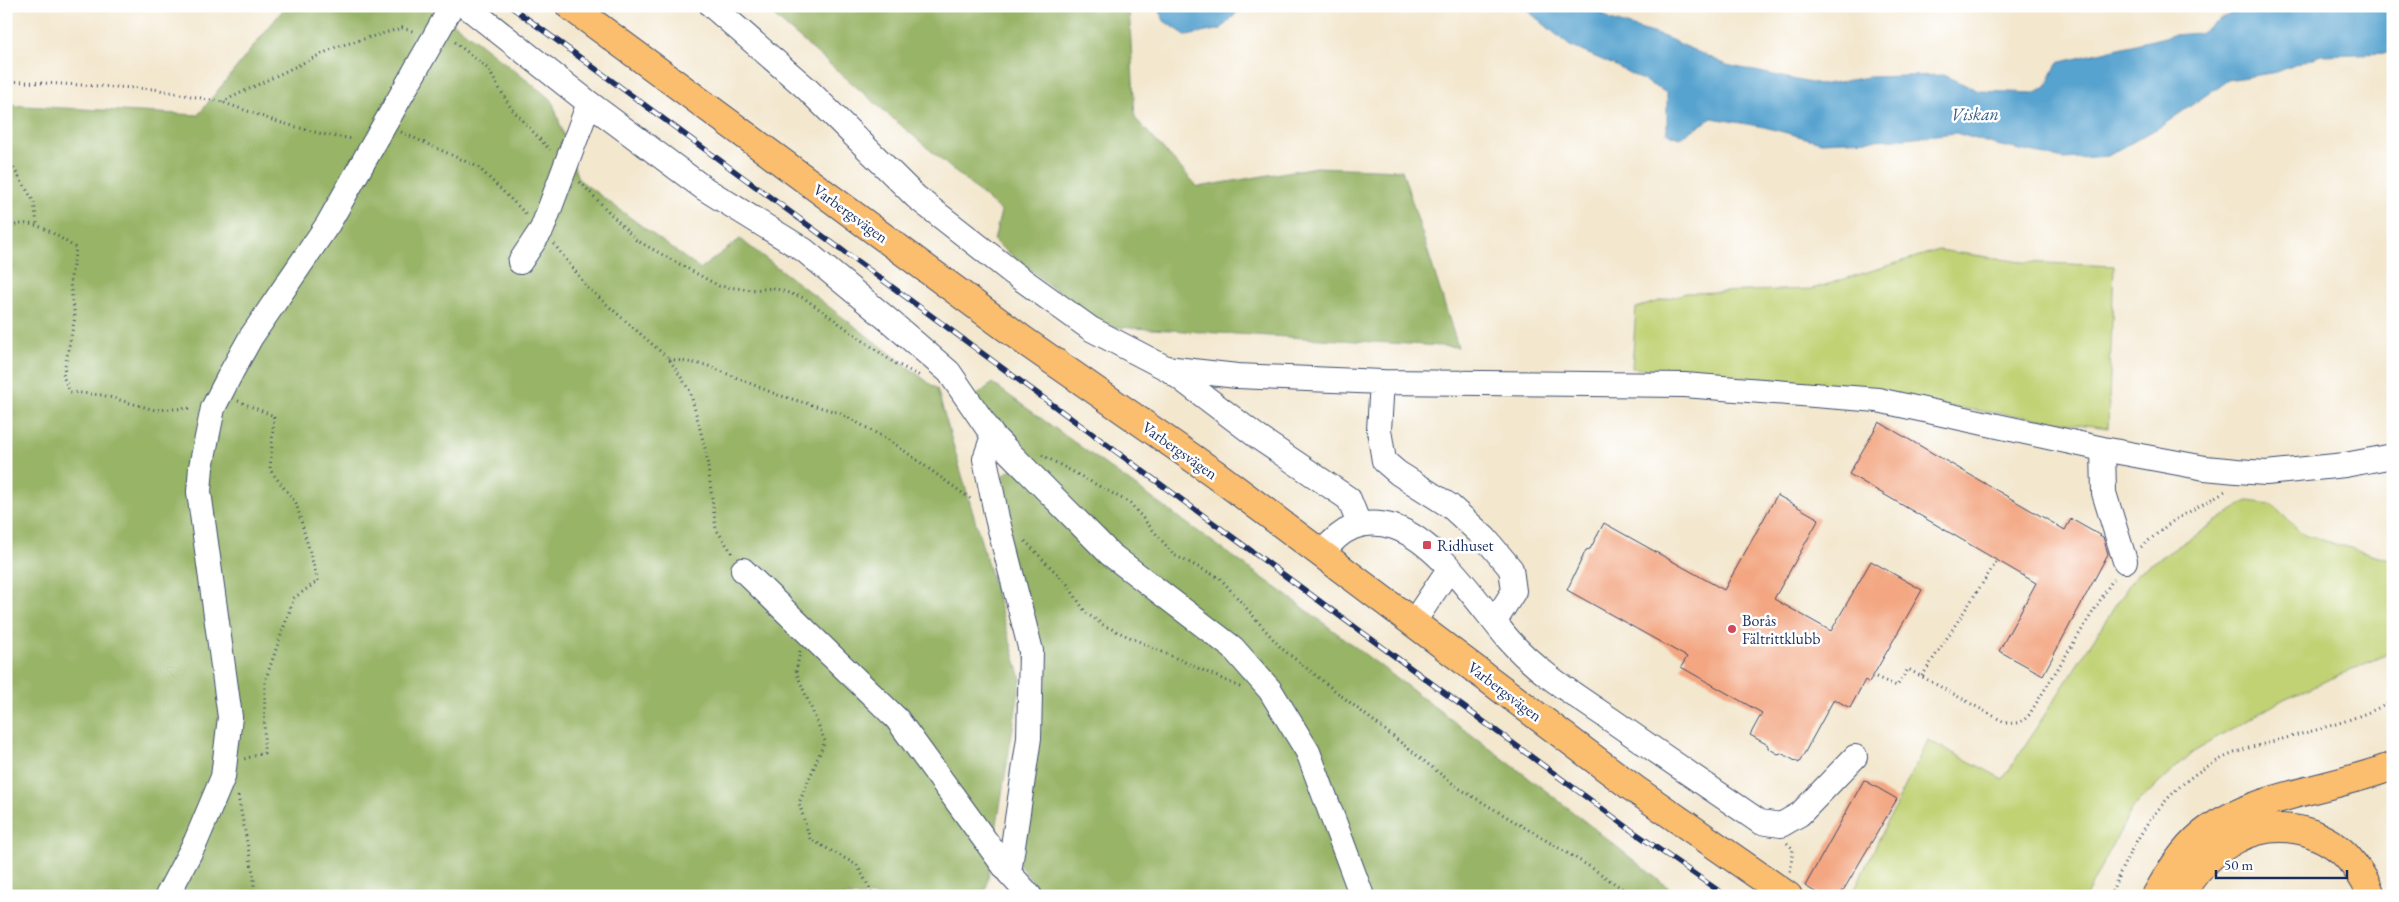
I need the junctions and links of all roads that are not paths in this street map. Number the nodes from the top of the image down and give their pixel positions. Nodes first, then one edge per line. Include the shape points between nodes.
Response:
1 (452, 6) edge
2 (466, 6) edge
3 (570, 6) edge
4 (712, 6) edge
5 (589, 103) junction
6 (520, 262) dead end
7 (1166, 368) junction
8 (1382, 382) junction
9 (1001, 443) junction
10 (2103, 449) junction
11 (2393, 456) edge
12 (1359, 524) junction
13 (1322, 553) junction
14 (2125, 561) road end
15 (1449, 569) junction
16 (743, 570) road end
17 (1495, 621) junction
18 (1413, 623) junction
19 (1855, 756) dead end
20 (2393, 766) edge
21 (1010, 873) junction
22 (1790, 886) edge
23 (167, 896) edge
24 (1030, 896) edge
25 (1362, 896) edge
26 (2156, 896) edge
27 (2180, 896) edge
28 (2370, 896) edge

1 - 23 street via 328,224 251,337 213,408 199,492 230,716 223,777 196,841
2 - 5 street
3 - 13 main road, Varbergsvägen via 1023,340
4 - 7 street via 806,88 916,197 1091,329
5 - 6 street via 542,229
5 - 9 street via 706,189 811,256 949,372
7 - 8 street via 1237,376
7 - 12 street via 1259,438 1349,499
8 - 10 street via 1684,385 1878,400
8 - 17 street via 1379,430 1384,461 1450,506 1485,538 1512,569 1514,591
9 - 21 street via 985,459 1030,651 1029,738
9 - 25 street via 1110,554 1233,648 1270,690 1308,752
10 - 11 street via 2205,468 2276,472
10 - 14 street via 2104,493
12 - 13 street via 1334,539
12 - 15 street via 1377,523 1395,528 1427,545
13 - 18 main road, Varbergsvägen
15 - 17 street
15 - 18 street
16 - 21 street via 897,719
17 - 19 street via 1510,641 1548,676 1760,822 1781,825 1800,814
18 - 22 main road, Varbergsvägen via 1661,809
20 - 26 main road via 2366,777 2242,810 2207,830 2187,850
21 - 24 street
27 - 28 main road via 2191,876 2212,854 2255,830 2277,828 2301,830 2342,850 2358,871

